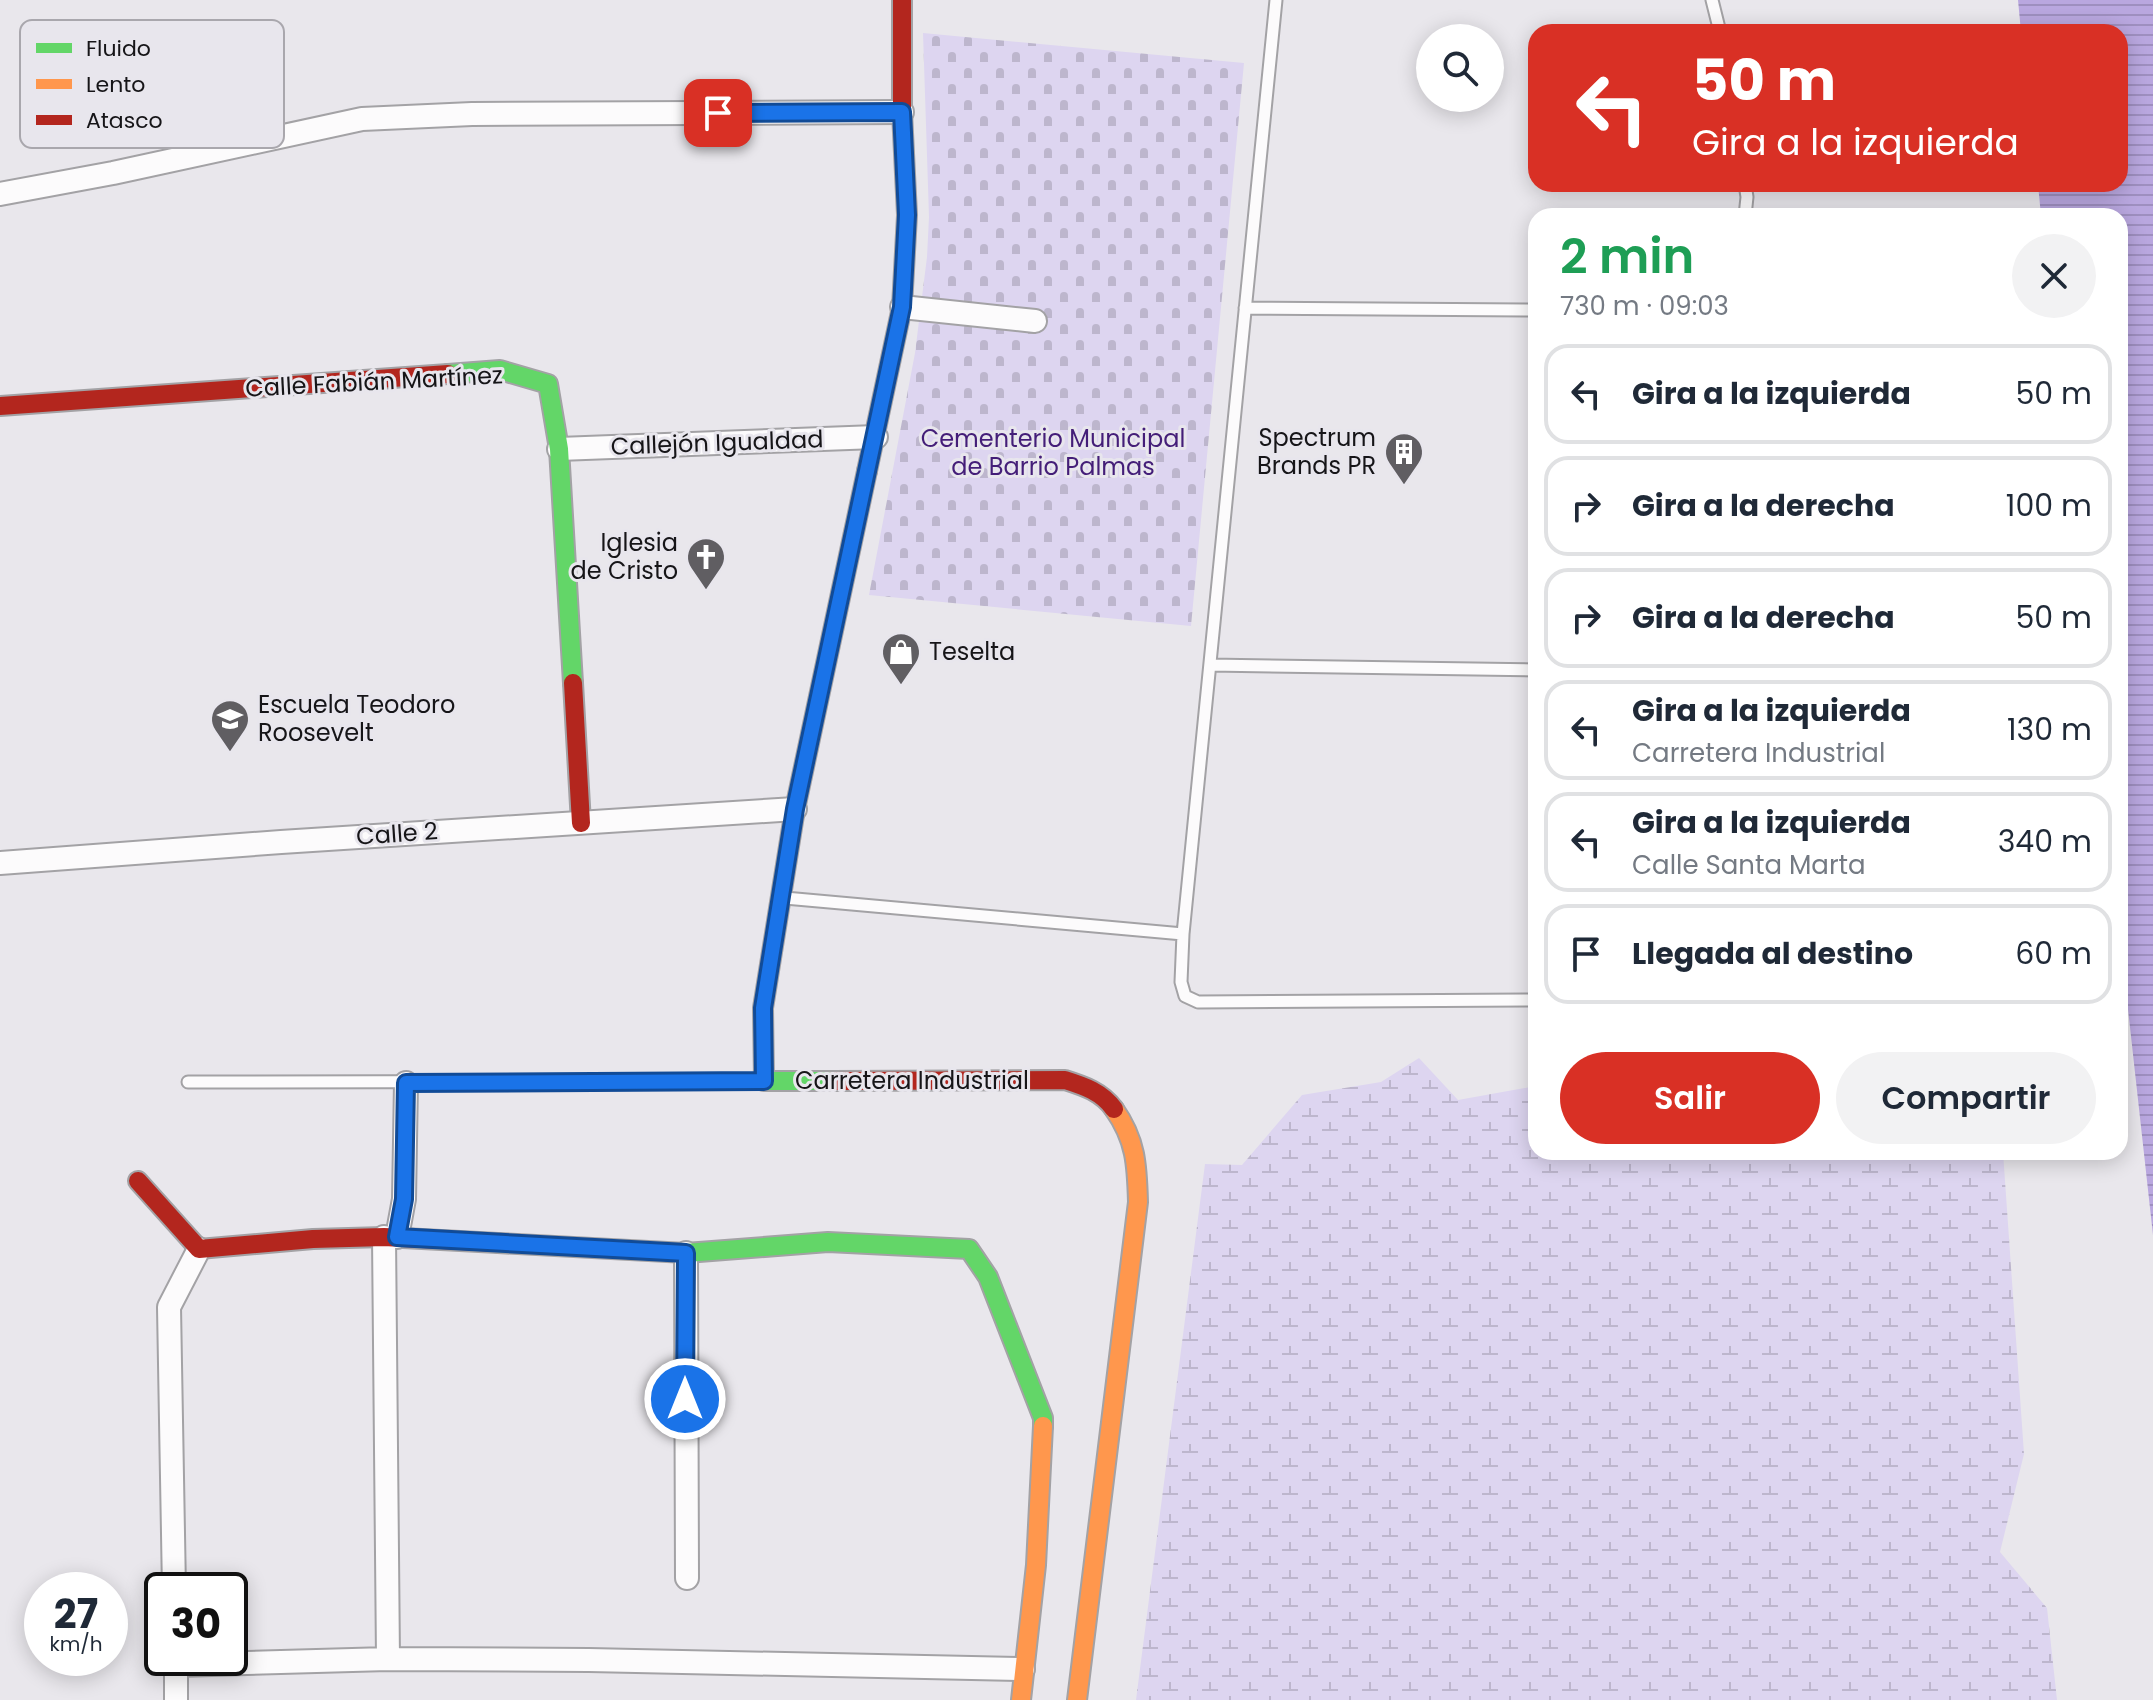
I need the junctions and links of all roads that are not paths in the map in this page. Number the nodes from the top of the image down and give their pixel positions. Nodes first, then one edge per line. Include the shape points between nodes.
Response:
1 (902, 0) edge
2 (1276, 0) edge
3 (1712, 0) edge
4 (1718, 24) edge
5 (902, 112) junction
6 (284, 136) edge
7 (229, 148) edge
8 (0, 194) edge
9 (902, 307) junction
10 (1245, 308) junction
11 (1528, 310) edge
12 (1035, 321) dead end
13 (0, 406) edge
14 (876, 437) junction
15 (559, 449) junction
16 (1210, 665) junction
17 (1528, 670) edge
18 (795, 809) junction
19 (581, 823) junction
20 (0, 863) edge
21 (781, 897) junction
22 (1183, 934) junction
23 (1528, 1000) edge
24 (764, 1081) junction
25 (188, 1082) dead end
26 (406, 1083) junction
27 (138, 1181) dead end
28 (390, 1237) junction
29 (199, 1249) junction
30 (686, 1253) junction
31 (174, 1572) edge
32 (687, 1578) dead end
33 (388, 1659) junction
34 (248, 1660) edge
35 (1023, 1669) junction
36 (176, 1676) edge
37 (176, 1700) edge
38 (1021, 1700) edge
39 (1077, 1700) edge

1 - 5 street, Carretera Industrial
2 - 10 lane
3 - 4 lane
5 - 6 street via 472,114 362,119
5 - 9 street, Carretera Industrial via 907,215
7 - 8 street
9 - 12 street
9 - 14 street, Carretera Industrial
10 - 11 lane
10 - 16 lane
13 - 15 street, Calle Fabián Martínez via 500,370 548,384
14 - 15 street, Callejón Igualdad
14 - 18 street, Carretera Industrial
15 - 19 street, Calle Fabián Martínez
16 - 17 lane
16 - 22 lane
18 - 19 street, Calle 2
18 - 21 street, Carretera Industrial
19 - 20 street, Calle 2
21 - 22 lane
21 - 24 street, Carretera Industrial via 763,1008
22 - 23 lane via 1181,982 1185,996 1198,1002
24 - 26 lane
24 - 39 street, Carretera Industrial via 1065,1080 1108,1100 1127,1127 1137,1160 1138,1202
25 - 26 lane
26 - 28 street via 404,1199
27 - 29 street
28 - 29 street
28 - 30 street
28 - 33 street
29 - 31 street via 169,1307
30 - 32 street
30 - 35 street via 828,1242 969,1249 988,1277 1043,1418 1036,1565
33 - 34 street
33 - 35 street
35 - 38 street
36 - 37 street

